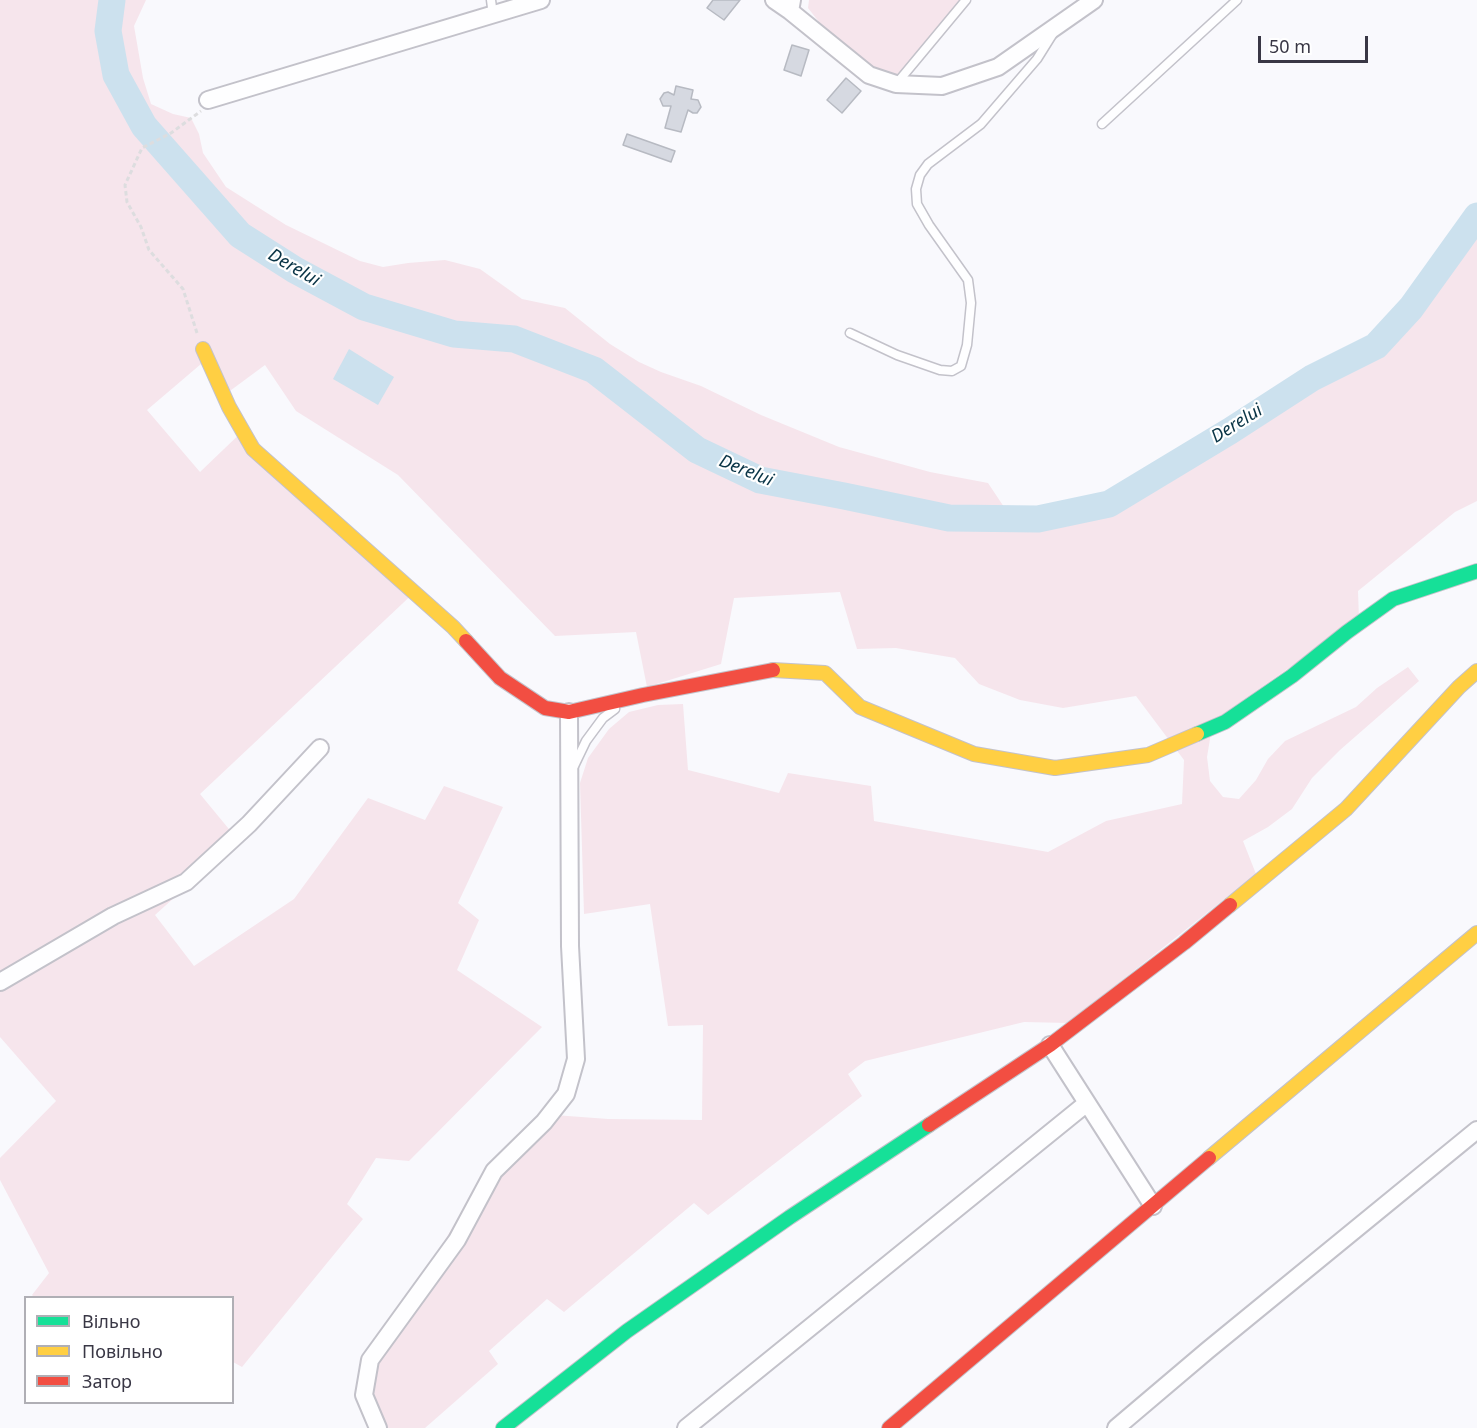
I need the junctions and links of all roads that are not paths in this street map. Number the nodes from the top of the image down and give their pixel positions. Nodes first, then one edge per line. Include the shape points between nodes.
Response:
1 (541, 0) edge
2 (774, 0) edge
3 (966, 0) edge
4 (1094, 0) edge
5 (1236, 0) edge
6 (791, 6) edge
7 (492, 8) edge
8 (1057, 27) junction
9 (897, 84) junction
10 (208, 100) road end
11 (1101, 124) dead end
12 (850, 333) dead end
13 (203, 349) road end
14 (1477, 571) edge
15 (1477, 671) edge
16 (629, 698) junction
17 (569, 712) junction
18 (320, 748) dead end
19 (569, 774) junction
20 (1477, 933) edge
21 (0, 982) edge
22 (1050, 1045) junction
23 (1087, 1103) junction
24 (1477, 1130) edge
25 (1153, 1206) junction
26 (378, 1428) edge
27 (503, 1428) edge
28 (686, 1428) edge
29 (889, 1428) edge
30 (1116, 1428) edge

1 - 7 street
2 - 6 street
3 - 9 lane
4 - 8 street
5 - 11 lane
6 - 9 street via 868,75
7 - 10 street
8 - 9 street via 998,67 942,86
8 - 12 lane via 1037,58 981,124 928,164 916,189 917,204 968,280 971,303 961,366 952,371 940,370
13 - 17 street via 253,449 453,627 500,678 545,708
14 - 16 street via 1394,599 1225,722 1148,755 1055,768 974,754 860,707 825,673 772,670
15 - 22 street via 1347,810 1184,943
16 - 17 street
16 - 19 lane via 603,718
17 - 19 street
18 - 21 street via 249,824 186,882 113,916
19 - 26 street via 570,946 576,1059 566,1094 544,1122 494,1171 457,1240 370,1360 364,1395
20 - 25 street
22 - 23 street
22 - 27 street via 789,1217 627,1331
23 - 25 street
23 - 28 street
24 - 30 street
25 - 29 street

